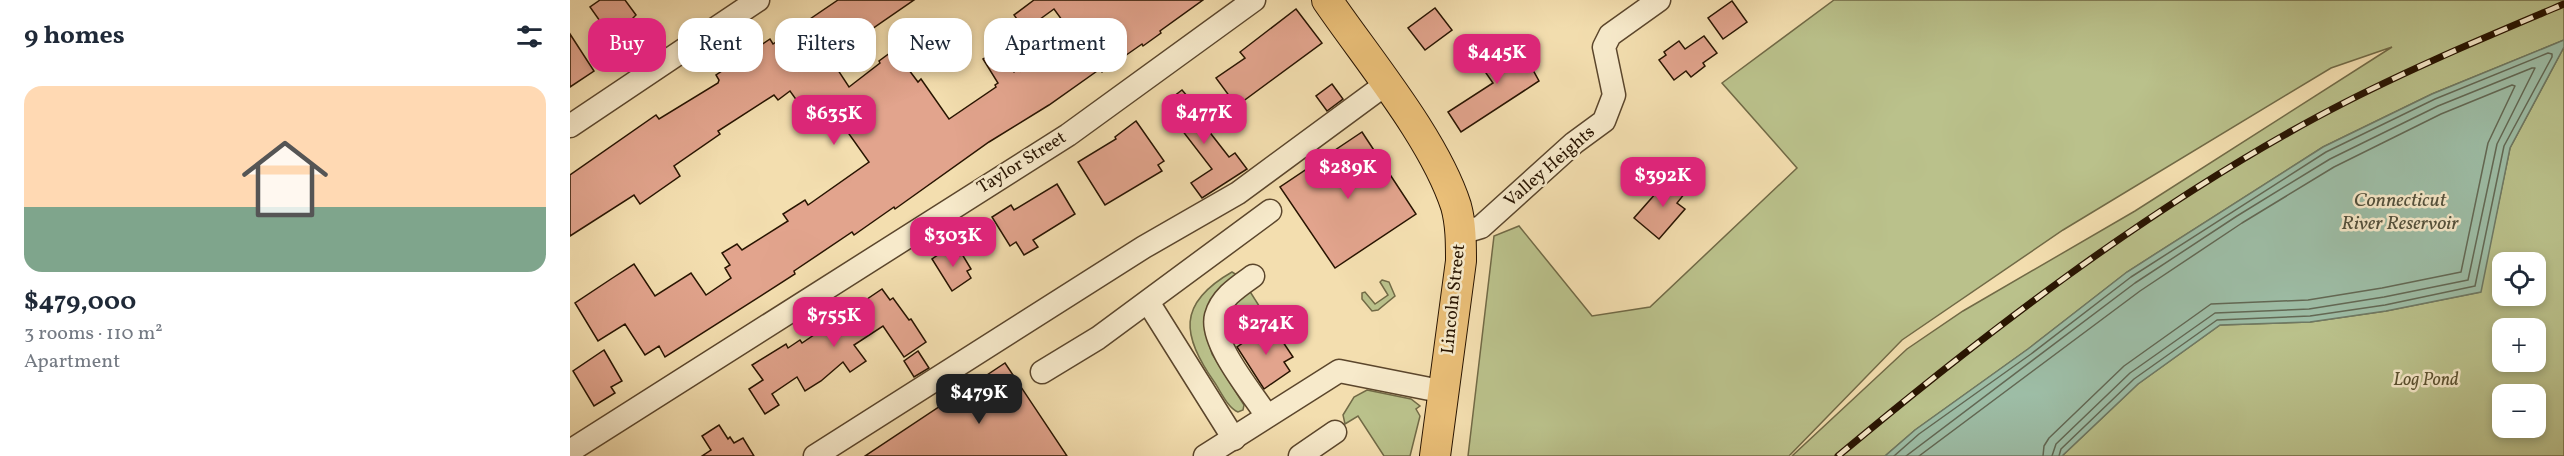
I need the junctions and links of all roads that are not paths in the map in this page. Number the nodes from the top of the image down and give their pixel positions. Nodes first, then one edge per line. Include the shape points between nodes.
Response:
1 (758, 0) edge
2 (1254, 0) edge
3 (1327, 0) edge
4 (1659, 0) edge
5 (1386, 84) junction
6 (570, 126) edge
7 (1270, 211) dead end
8 (1461, 233) junction
9 (1253, 276) dead end
10 (1148, 302) junction
11 (1042, 372) dead end
12 (1445, 392) junction
13 (1264, 418) junction
14 (1221, 450) edge
15 (570, 451) edge
16 (815, 456) edge
17 (1300, 456) edge
18 (1323, 456) edge
19 (1435, 456) edge

1 - 6 street
2 - 15 street, Taylor Street via 1068,135
3 - 5 main road, Lincoln Street
4 - 8 street, Valley Heights via 1610,35 1604,47 1614,95 1604,121 1481,227
5 - 8 main road, Lincoln Street via 1439,165 1456,207
5 - 16 street via 1238,193
7 - 10 street
8 - 12 main road, Lincoln Street
9 - 13 street via 1222,303 1215,328
10 - 11 street
10 - 14 street
12 - 13 street via 1343,370
12 - 19 main road, Lincoln Street
13 - 14 street
17 - 18 street via 1339,437

